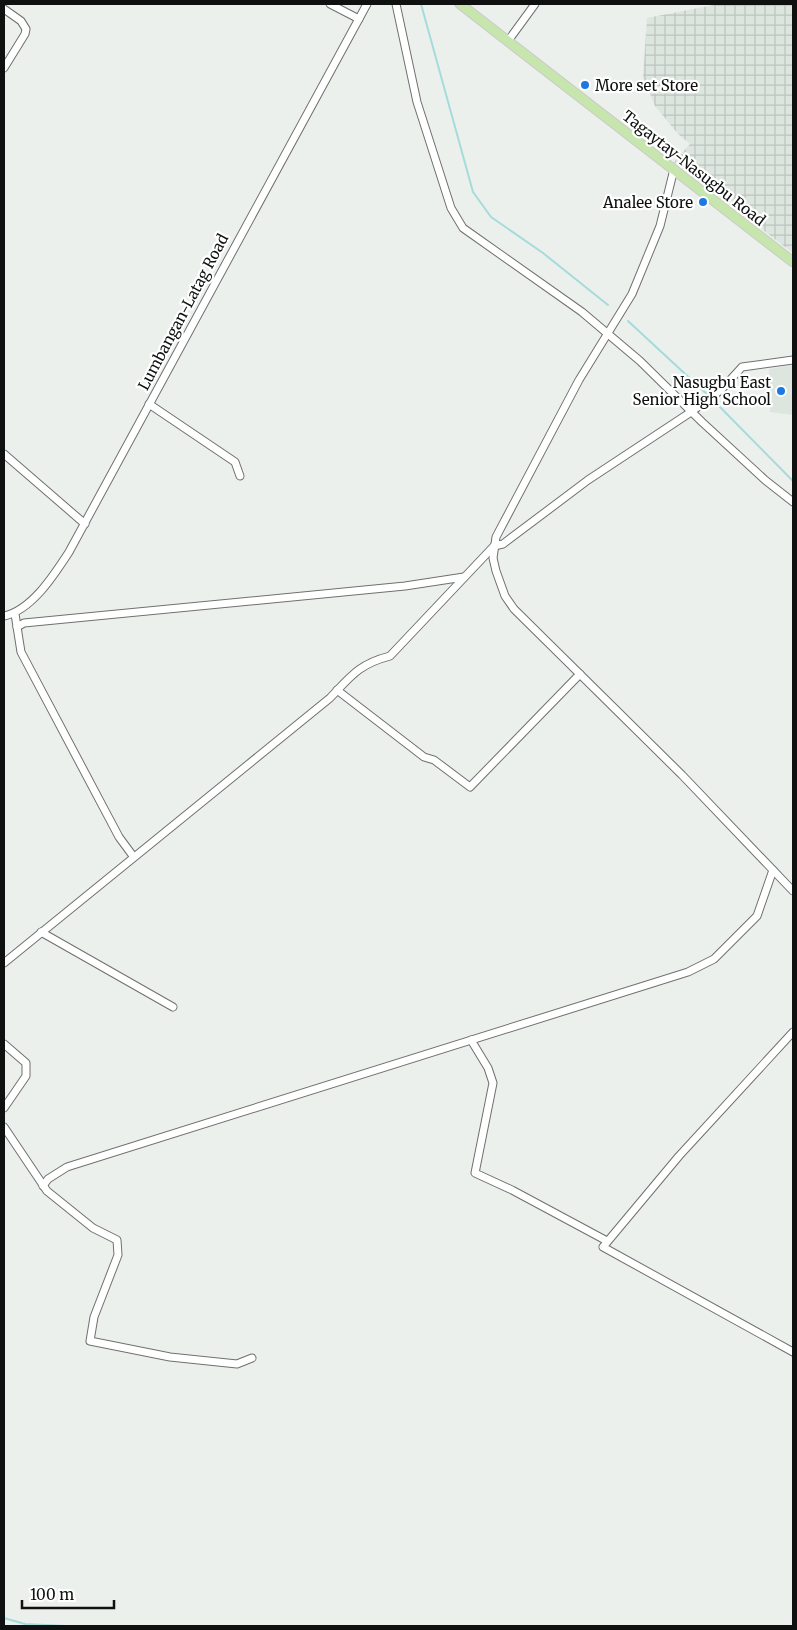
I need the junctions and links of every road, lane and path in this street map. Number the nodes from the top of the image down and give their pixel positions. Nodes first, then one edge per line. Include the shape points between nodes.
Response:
1 (330, 4) edge
2 (368, 4) edge
3 (396, 4) edge
4 (460, 4) edge
5 (535, 4) edge
6 (4, 9) edge
7 (359, 19) junction
8 (508, 41) junction
9 (4, 68) edge
10 (674, 170) junction
11 (793, 262) edge
12 (607, 332) junction
13 (793, 360) edge
14 (149, 404) junction
15 (691, 412) junction
16 (4, 454) edge
17 (240, 476) dead end
18 (793, 502) edge
19 (85, 524) junction
20 (494, 546) junction
21 (467, 576) junction
22 (15, 614) junction
23 (4, 616) edge
24 (17, 627) junction
25 (580, 674) junction
26 (337, 690) junction
27 (133, 856) junction
28 (773, 870) junction
29 (793, 891) edge
30 (41, 932) junction
31 (4, 963) edge
32 (173, 1007) dead end
33 (793, 1032) edge
34 (470, 1040) junction
35 (4, 1044) edge
36 (4, 1108) edge
37 (4, 1127) edge
38 (43, 1186) junction
39 (607, 1242) junction
40 (793, 1352) edge
41 (252, 1358) dead end

1 - 7 street
2 - 7 street, Lumbangan-Latag Road
3 - 12 street via 417,102 451,208 463,228
4 - 8 main road, Tagaytay-Nasugbu Road
5 - 8 street
6 - 9 street via 22,20 26,28
7 - 14 street, Lumbangan-Latag Road
8 - 10 main road, Tagaytay-Nasugbu Road
10 - 11 main road, Tagaytay-Nasugbu Road
10 - 12 street via 660,226 632,294
12 - 15 street
12 - 20 street via 531,467
13 - 15 street via 742,367
14 - 17 street via 235,462
14 - 19 street, Lumbangan-Latag Road
15 - 18 street
15 - 20 street via 588,480 503,544
16 - 19 street
19 - 22 street, Lumbangan-Latag Road via 54,575
20 - 21 street
20 - 25 street via 496,571 505,596 548,645
21 - 24 street via 405,586 24,623
21 - 26 street via 390,656 369,662
22 - 23 street
22 - 24 street
24 - 27 street via 21,652 119,837
25 - 26 street via 470,787
25 - 28 street
26 - 27 street
27 - 30 street
28 - 29 street
28 - 34 street via 757,916 714,959 688,972
30 - 31 street
30 - 32 street
33 - 39 street via 679,1156
34 - 38 street via 67,1167
34 - 39 street via 488,1068 493,1083 475,1172
35 - 36 street via 26,1063 26,1076
37 - 38 street
38 - 41 street via 93,1228 117,1240 118,1255 94,1317 90,1341 180,1358 237,1364
39 - 40 street via 603,1247

